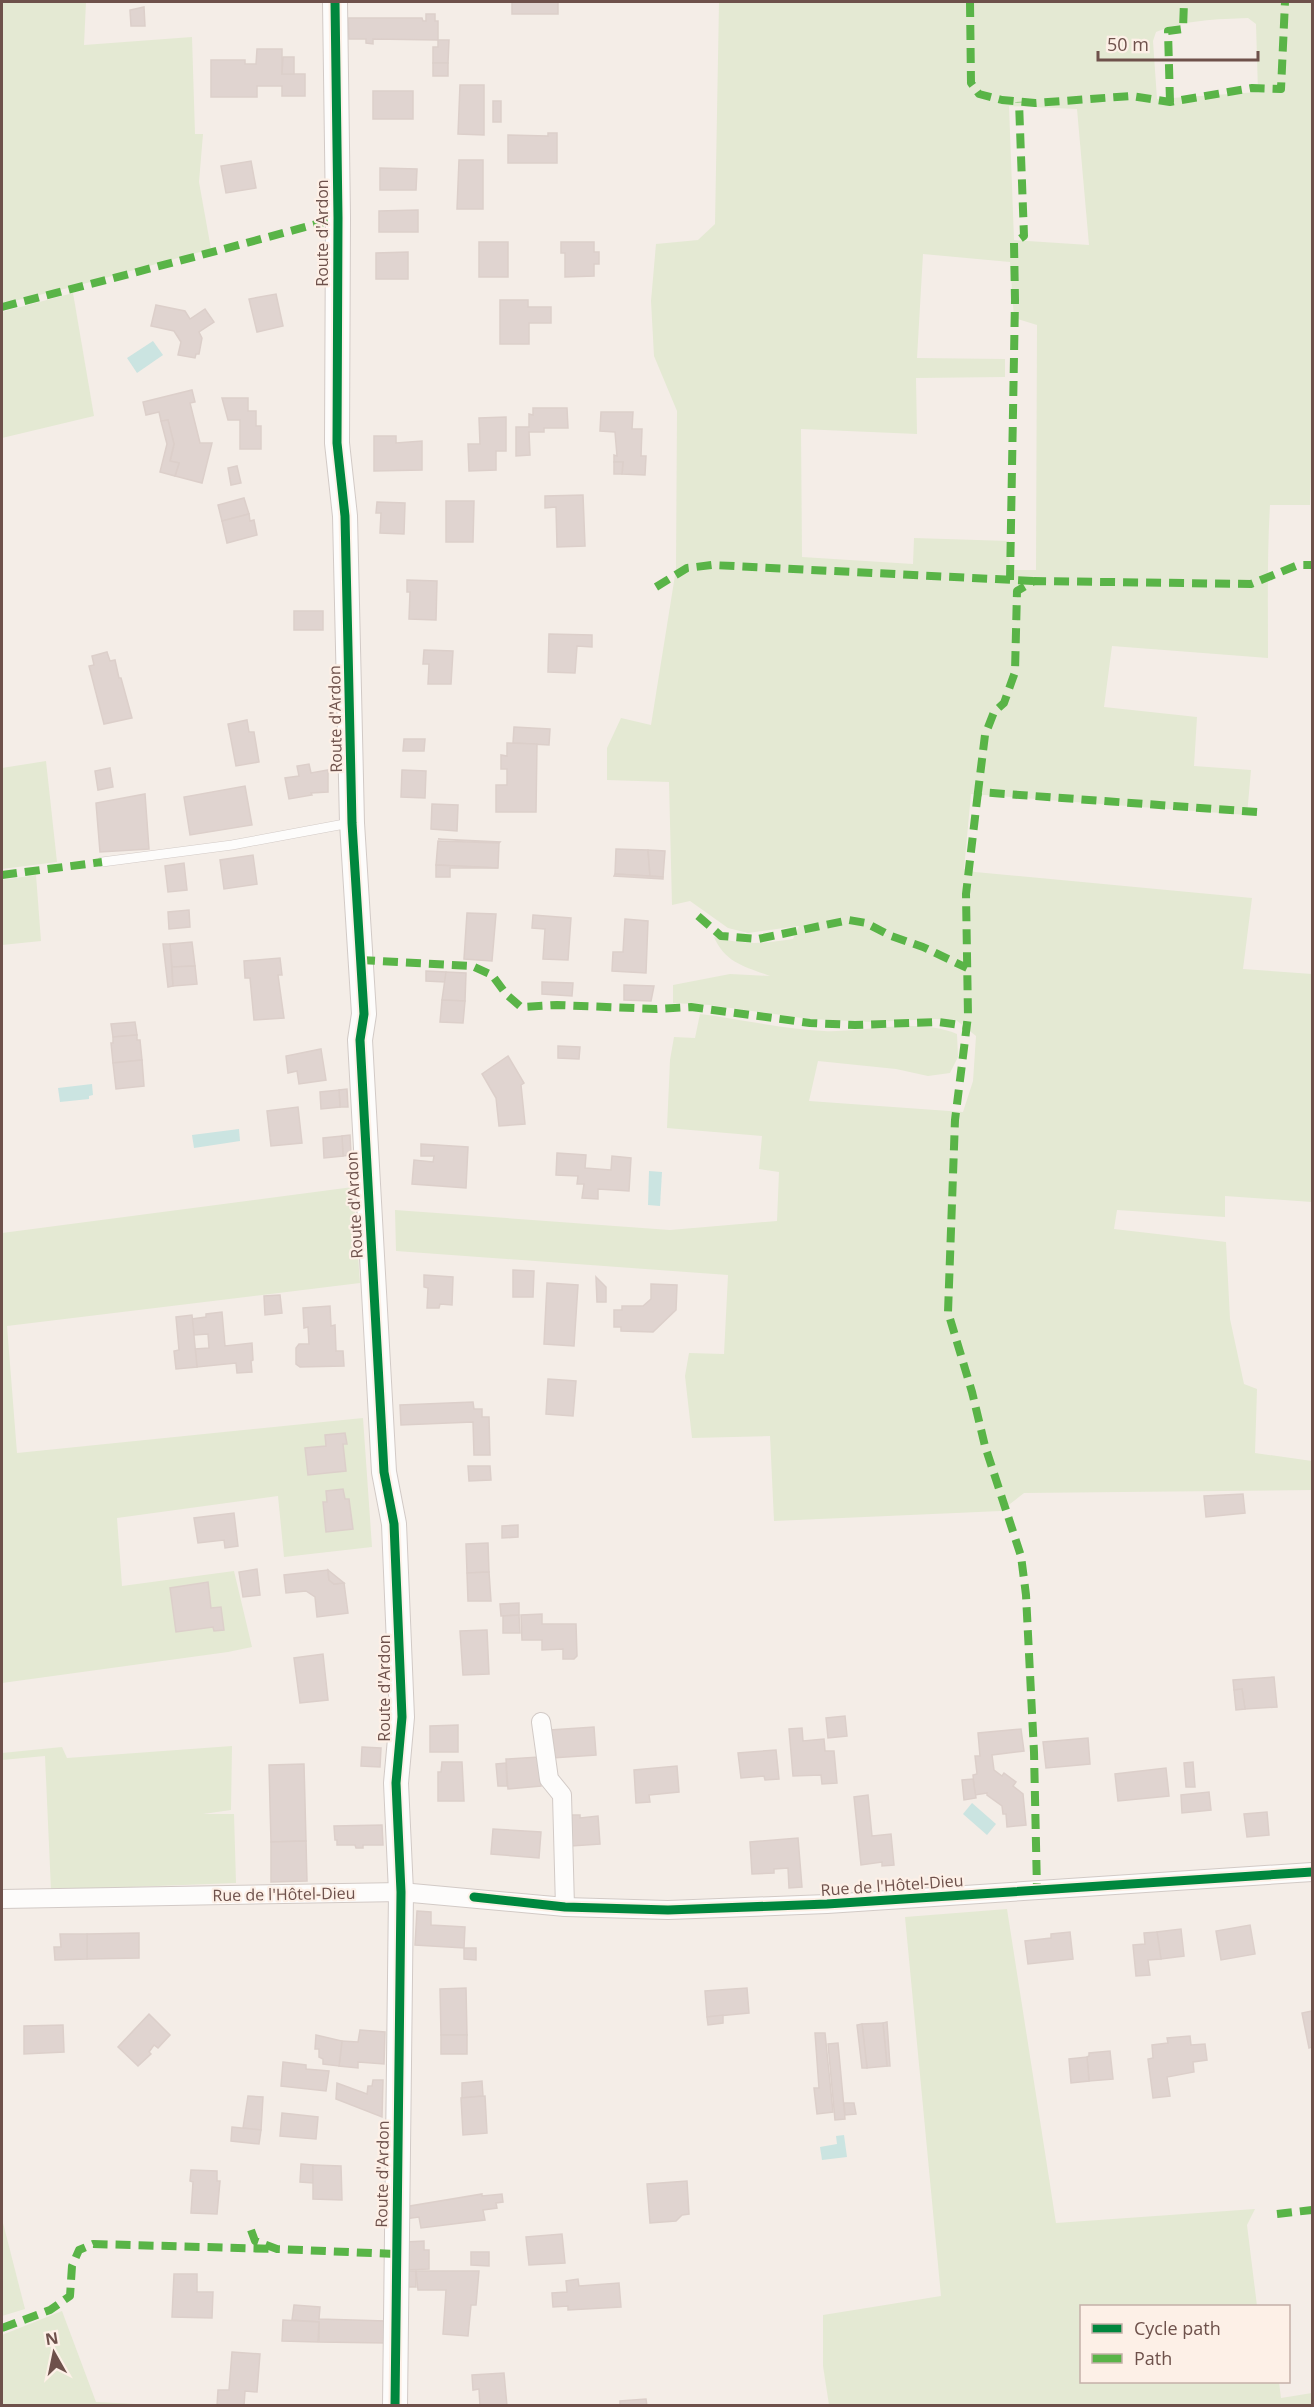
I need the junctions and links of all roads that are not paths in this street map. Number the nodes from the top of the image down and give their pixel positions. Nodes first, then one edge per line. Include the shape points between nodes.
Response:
1 (335, 2) edge
2 (352, 823) junction
3 (102, 862) dead end
4 (542, 1722) dead end
5 (1312, 1872) edge
6 (401, 1892) junction
7 (2, 1899) edge
8 (565, 1907) junction
9 (395, 2406) edge

1 - 2 street, Route d'Ardon via 337,444 345,516
2 - 3 lane via 232,845
2 - 6 street, Route d'Ardon via 383,1460 394,1524 402,1716 396,1783
4 - 8 street via 549,1779 562,1795
5 - 8 street, Rue de l'Hôtel-Dieu via 827,1904 668,1910
6 - 7 street, Rue de l'Hôtel-Dieu
6 - 8 street, Rue de l'Hôtel-Dieu
6 - 9 street, Route d'Ardon

